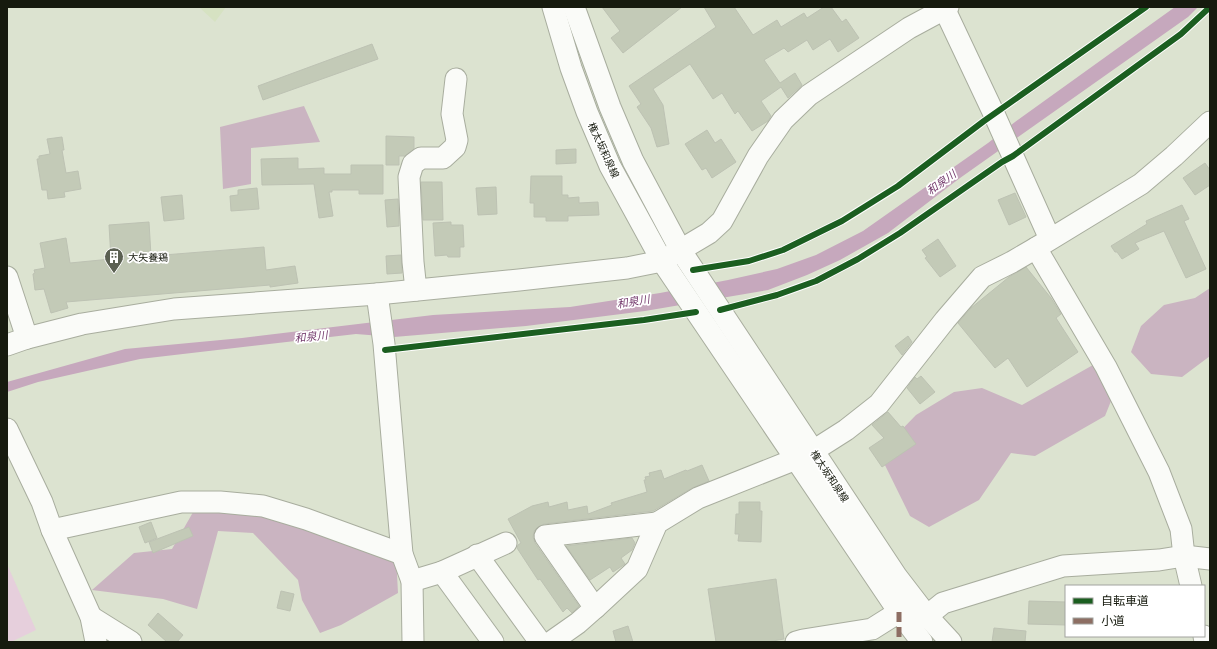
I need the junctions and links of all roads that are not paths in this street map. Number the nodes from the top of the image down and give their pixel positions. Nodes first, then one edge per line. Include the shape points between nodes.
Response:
1 (553, 7) edge
2 (574, 7) edge
3 (948, 14) edge
4 (456, 79) dead end
5 (1210, 122) edge
6 (1043, 244) junction
7 (680, 251) junction
8 (662, 261) junction
9 (7, 277) edge
10 (416, 290) junction
11 (379, 301) junction
12 (27, 338) junction
13 (7, 345) edge
14 (9, 433) edge
15 (805, 455) junction
16 (657, 523) junction
17 (52, 530) junction
18 (506, 543) dead end
19 (402, 554) junction
20 (477, 555) junction
21 (1184, 556) junction
22 (1210, 560) edge
23 (442, 572) junction
24 (412, 580) junction
25 (1191, 585) edge
26 (595, 608) junction
27 (899, 612) junction
28 (927, 616) junction
29 (91, 617) junction
30 (96, 642) edge
31 (131, 642) edge
32 (413, 642) edge
33 (493, 642) edge
34 (540, 642) edge
35 (550, 642) edge
36 (796, 642) edge
37 (922, 642) edge
38 (951, 642) edge

1 - 8 street, 権太坂和泉線 via 571,68 610,166
2 - 7 street via 607,100 633,161
3 - 6 street via 1010,150
3 - 7 street via 909,28 809,95 783,120 758,156 722,222
4 - 10 street via 452,114 457,140 455,148 443,158 421,158 413,164 410,177
5 - 6 street via 1141,184
6 - 15 street via 982,277 879,404 846,430
6 - 21 street via 1159,472 1181,529
7 - 8 street
7 - 15 street, 権太坂和泉線 via 716,304
8 - 10 street via 627,268
8 - 15 street, 権太坂和泉線 via 692,307
9 - 12 street
10 - 11 street
11 - 12 street via 174,309 82,324
11 - 19 street
12 - 13 street
14 - 17 street via 42,502
15 - 16 street via 698,498
15 - 27 street, 権太坂和泉線
15 - 28 street, 権太坂和泉線
16 - 26 street via 637,569
16 - 26 street via 545,536
17 - 19 street via 181,502 220,502 263,506
17 - 29 street
18 - 20 street
19 - 24 street
20 - 23 street
20 - 34 street
21 - 22 street
21 - 25 street
21 - 28 street via 1063,566 943,603
23 - 24 street
23 - 33 street
24 - 32 street
26 - 35 street
27 - 36 street via 872,629
27 - 37 street, 権太坂和泉線
28 - 38 street, 権太坂和泉線
29 - 30 street
29 - 31 street

